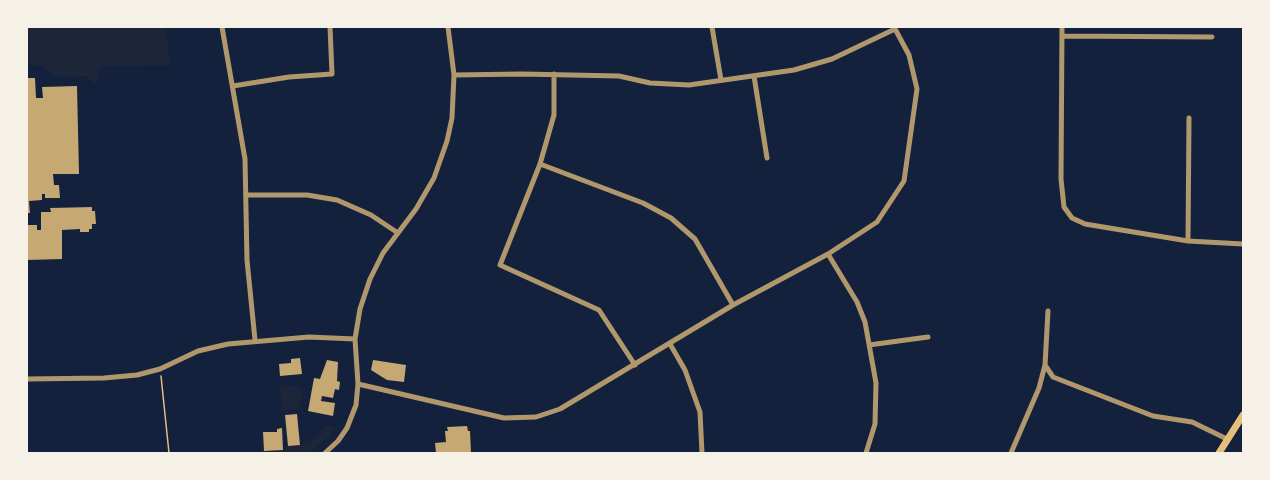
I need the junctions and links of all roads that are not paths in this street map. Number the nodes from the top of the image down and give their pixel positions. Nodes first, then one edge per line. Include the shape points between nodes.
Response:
1 (222, 27) edge
2 (330, 27) edge
3 (448, 27) edge
4 (712, 27) edge
5 (1062, 27) edge
6 (895, 28) edge
7 (1062, 36) junction
8 (1212, 37) dead end
9 (554, 74) junction
10 (454, 75) junction
11 (754, 76) junction
12 (721, 80) junction
13 (233, 87) junction
14 (1190, 118) dead end
15 (767, 158) dead end
16 (540, 164) junction
17 (247, 195) junction
18 (399, 233) junction
19 (1188, 241) junction
20 (1243, 244) edge
21 (828, 255) junction
22 (733, 305) junction
23 (1048, 311) dead end
24 (928, 337) dead end
25 (356, 339) junction
26 (255, 340) junction
27 (670, 344) junction
28 (869, 345) junction
29 (636, 365) junction
30 (1045, 365) junction
31 (27, 379) edge
32 (358, 384) junction
33 (1243, 415) edge
34 (1227, 439) junction
35 (325, 453) edge
36 (702, 453) edge
37 (866, 453) edge
38 (1011, 453) edge
39 (1219, 453) edge

1 - 13 street
2 - 13 street via 332,74
3 - 10 street
4 - 12 street
5 - 7 street
6 - 11 street via 832,59
6 - 21 street via 909,55 917,89 904,182 877,222
7 - 8 street
7 - 19 street via 1064,207 1072,218 1084,224
9 - 10 street
9 - 12 street via 619,76 650,84 689,85
9 - 16 street via 554,115
10 - 18 street via 452,118 442,159
11 - 12 street
11 - 15 street
13 - 17 street via 241,124
14 - 19 street
16 - 22 street via 643,203 671,218 695,238
16 - 29 street via 500,265 599,310
17 - 18 street via 306,195 337,200
17 - 26 street via 248,271
18 - 25 street via 370,279
19 - 20 street
21 - 22 street
21 - 28 street via 857,302
22 - 27 street
23 - 30 street
24 - 28 street
25 - 26 street
25 - 32 street
26 - 31 street via 212,347 160,369 120,377
27 - 29 street
27 - 36 street via 685,370 700,412
28 - 37 street via 876,383 875,424
29 - 32 street via 560,409 536,417 504,418
30 - 34 street via 1053,377 1153,416 1192,422
30 - 38 street
32 - 35 street via 356,405 347,428
33 - 34 main road
34 - 39 main road

